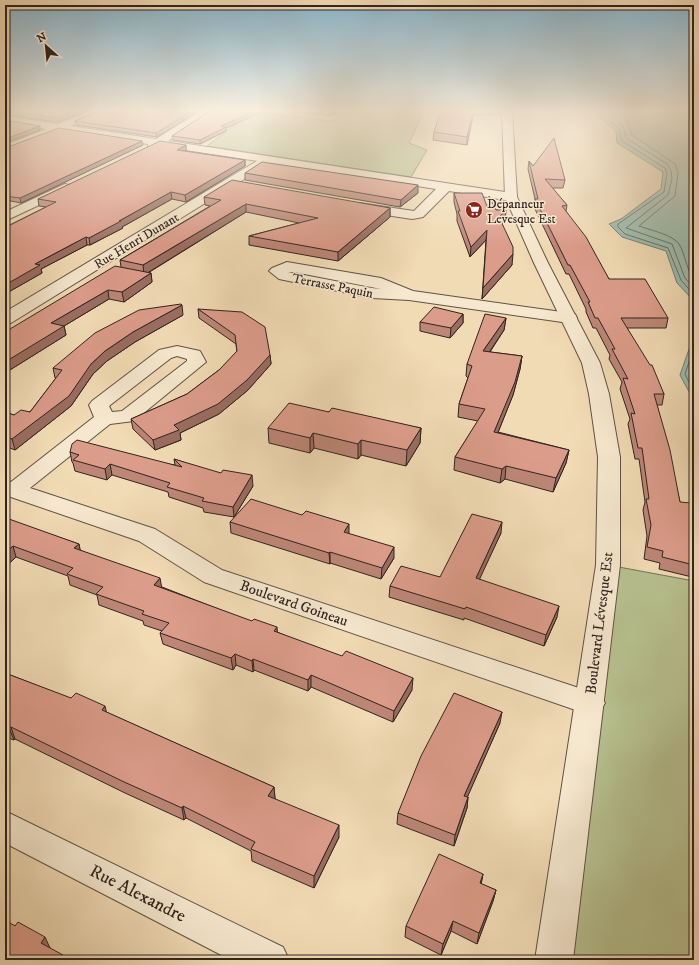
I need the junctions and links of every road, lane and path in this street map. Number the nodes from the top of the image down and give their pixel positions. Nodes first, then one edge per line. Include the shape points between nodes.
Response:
1 (241, 156) edge
2 (509, 156) edge
3 (266, 160) junction
4 (75, 183) edge
5 (230, 184) junction
6 (246, 186) edge
7 (446, 187) junction
8 (511, 197) junction
9 (348, 205) edge
10 (5, 217) edge
11 (409, 295) junction
12 (569, 318) junction
13 (5, 319) edge
14 (105, 418) junction
15 (9, 488) edge
16 (590, 703) junction
17 (5, 826) edge
18 (270, 960) edge
19 (554, 960) edge

1 - 3 street
2 - 8 street, Boulevard Lévesque Est
3 - 5 street, Rue Henri Dunant
3 - 7 street
4 - 10 street
5 - 6 street
5 - 13 street, Rue Henri Dunant
7 - 8 street
7 - 9 street via 418,214
8 - 12 street, Boulevard Lévesque Est
11 - 11 street, Terrasse Paquin via 381,284 294,267 280,268 277,271 284,276 372,293
11 - 12 street, Terrasse Paquin
12 - 16 street, Boulevard Lévesque Est via 592,363 609,456 608,565
14 - 14 street via 127,417 197,362 194,355 177,351 165,354 99,405
14 - 15 street
15 - 16 street, Boulevard Goineau via 147,535 213,576
16 - 19 street, Boulevard Lévesque Est
17 - 18 street, Rue Alexandre

